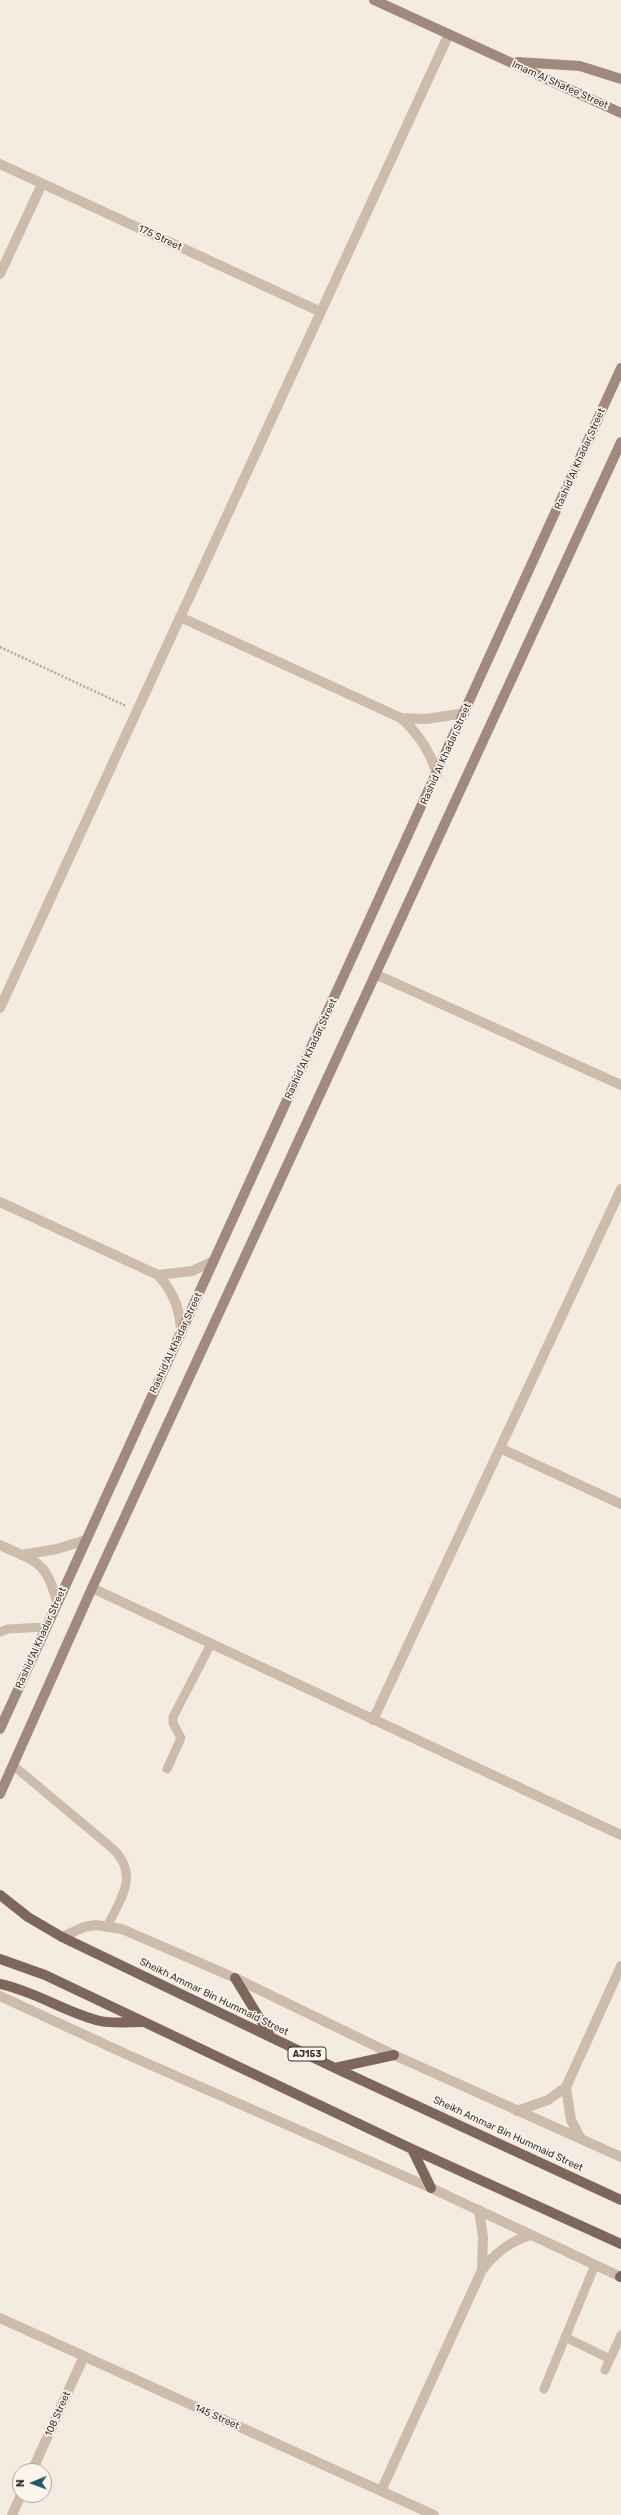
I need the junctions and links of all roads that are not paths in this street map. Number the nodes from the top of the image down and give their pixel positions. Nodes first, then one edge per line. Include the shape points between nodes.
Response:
1 (374, 0) edge
2 (449, 34) junction
3 (498, 57) junction
4 (621, 79) edge
5 (621, 113) edge
6 (0, 164) edge
7 (42, 184) junction
8 (0, 274) edge
9 (321, 312) junction
10 (621, 368) edge
11 (621, 442) edge
12 (180, 617) junction
13 (465, 713) junction
14 (401, 718) junction
15 (437, 774) junction
16 (376, 974) junction
17 (0, 1008) edge
18 (621, 1086) edge
19 (621, 1189) edge
20 (0, 1202) edge
21 (214, 1262) junction
22 (158, 1275) junction
23 (181, 1330) junction
24 (500, 1448) junction
25 (621, 1504) edge
26 (86, 1540) junction
27 (0, 1545) edge
28 (21, 1555) junction
29 (92, 1588) junction
30 (57, 1602) junction
31 (45, 1627) junction
32 (0, 1632) edge
33 (211, 1644) junction
34 (373, 1720) junction
35 (0, 1729) edge
36 (14, 1766) junction
37 (167, 1769) dead end
38 (0, 1794) edge
39 (621, 1835) edge
40 (0, 1895) edge
41 (108, 1925) junction
42 (62, 1937) junction
43 (0, 1960) edge
44 (621, 1966) edge
45 (235, 1978) junction
46 (0, 1984) edge
47 (0, 1996) edge
48 (144, 2022) junction
49 (271, 2037) junction
50 (394, 2055) junction
51 (335, 2068) junction
52 (566, 2087) junction
53 (517, 2111) junction
54 (582, 2140) junction
55 (412, 2149) junction
56 (621, 2156) edge
57 (431, 2188) junction
58 (621, 2200) edge
59 (479, 2210) junction
60 (530, 2235) junction
61 (621, 2244) edge
62 (595, 2265) junction
63 (482, 2270) junction
64 (621, 2276) edge
65 (0, 2318) edge
66 (621, 2335) edge
67 (565, 2337) junction
68 (84, 2356) junction
69 (610, 2359) junction
70 (605, 2370) dead end
71 (544, 2389) dead end
72 (36, 2463) edge
73 (381, 2491) junction
74 (17, 2503) edge
75 (12, 2515) edge
76 (434, 2515) edge

1 - 2 street, Imam Al Shafee Street
2 - 3 street, Imam Al Shafee Street
2 - 9 street
3 - 4 street, Imam Al Shafee Street via 526,63 580,66
3 - 5 street, Imam Al Shafee Street
6 - 7 street, 175 Street
7 - 8 street
7 - 9 street, 175 Street
9 - 12 street
10 - 13 street, Rashid Al Khadar Street
11 - 16 street
12 - 14 street
12 - 17 street
13 - 14 street via 426,719
13 - 15 street, Rashid Al Khadar Street
14 - 15 street via 427,748
15 - 21 street, Rashid Al Khadar Street
16 - 18 street
16 - 29 street
19 - 24 street
20 - 22 street
21 - 22 street via 192,1271
21 - 23 street, Rashid Al Khadar Street
22 - 23 street via 175,1300
23 - 26 street, Rashid Al Khadar Street
24 - 25 street
24 - 34 street
26 - 28 street via 57,1549
26 - 30 street, Rashid Al Khadar Street
27 - 28 street
28 - 30 street via 38,1562 47,1574
29 - 33 street
29 - 36 street
30 - 31 street, Rashid Al Khadar Street
31 - 32 lane via 8,1629
31 - 35 street, Rashid Al Khadar Street
33 - 34 street
33 - 37 lane via 174,1717 173,1723 181,1738
34 - 39 street
36 - 38 street
36 - 41 lane via 124,1861 127,1886
40 - 42 main road, Sheikh Ammar Bin Hummaid Street / AJ153 via 28,1917
41 - 42 street via 84,1927
41 - 45 street
42 - 49 main road, Sheikh Ammar Bin Hummaid Street / AJ153
43 - 48 main road via 45,1975
44 - 52 street
45 - 49 main road
45 - 50 street
46 - 48 main road via 39,1995 100,2021
47 - 57 street
48 - 55 main road
49 - 51 main road, Sheikh Ammar Bin Hummaid Street / AJ153
50 - 51 main road
50 - 53 street
51 - 58 main road, Sheikh Ammar Bin Hummaid Street / AJ153
52 - 53 street via 548,2100
52 - 54 street via 569,2115
53 - 54 street
54 - 56 street
55 - 57 main road
55 - 61 main road
57 - 59 street
59 - 60 street
59 - 63 street via 483,2238
60 - 62 street
60 - 63 street via 503,2248
62 - 64 street
62 - 67 lane
63 - 73 street
65 - 68 street, 145 Street
66 - 69 lane
67 - 69 lane
67 - 71 lane
68 - 72 street, 108 Street
68 - 73 street, 145 Street
69 - 70 lane
73 - 76 street, 145 Street
74 - 75 street

